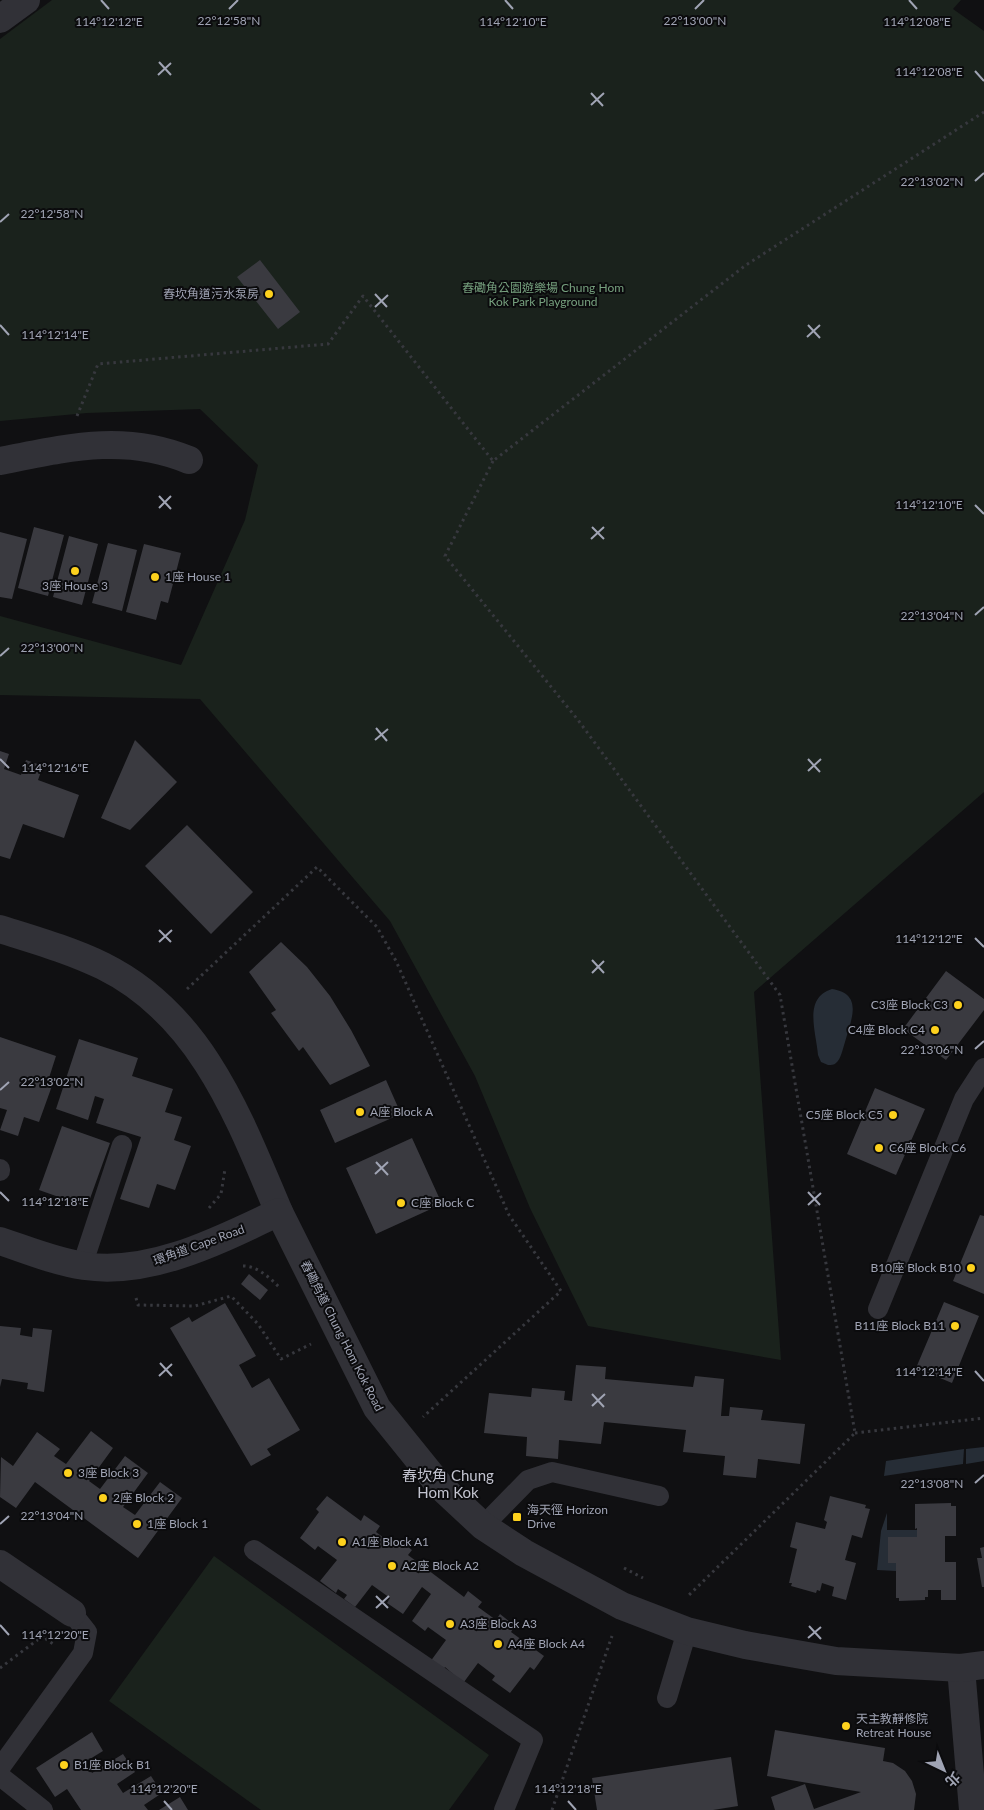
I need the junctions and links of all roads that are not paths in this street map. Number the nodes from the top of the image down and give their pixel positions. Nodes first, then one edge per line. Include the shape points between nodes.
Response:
1 (26, 0) edge
2 (0, 19) edge
3 (189, 460) dead end
4 (0, 461) edge
5 (0, 929) edge
6 (984, 1068) edge
7 (122, 1145) dead end
8 (279, 1212) junction
9 (0, 1241) edge
10 (82, 1266) junction
11 (878, 1309) dead end
12 (659, 1496) dead end
13 (483, 1526) junction
14 (254, 1550) dead end
15 (0, 1564) edge
16 (72, 1613) joint
17 (686, 1631) junction
18 (973, 1667) edge
19 (667, 1698) dead end
20 (0, 1768) edge
21 (0, 1776) edge
22 (43, 1810) edge
23 (504, 1810) edge
24 (973, 1810) edge

1 - 2 street
3 - 4 street via 149,447 119,444 74,446
5 - 8 street, 舂磡角道 Chung Hom Kok Road via 68,951 104,967 129,981 172,1017 192,1039 224,1087
6 - 11 lane via 964,1099
7 - 10 lane
8 - 10 street, 環角道 Cape Road via 176,1256 126,1267
8 - 13 street, 舂磡角道 Chung Hom Kok Road via 377,1408 440,1486
9 - 10 street, 環角道 Cape Road
12 - 13 lane via 552,1472 528,1480
13 - 17 street, 舂磡角道 Chung Hom Kok Road via 524,1553 622,1606
14 - 23 lane via 533,1740
15 - 16 street
16 - 20 lane via 87,1632 83,1653
17 - 18 street, 舂磡角道 Chung Hom Kok Road via 836,1661
17 - 19 lane
18 - 24 street
21 - 22 lane

